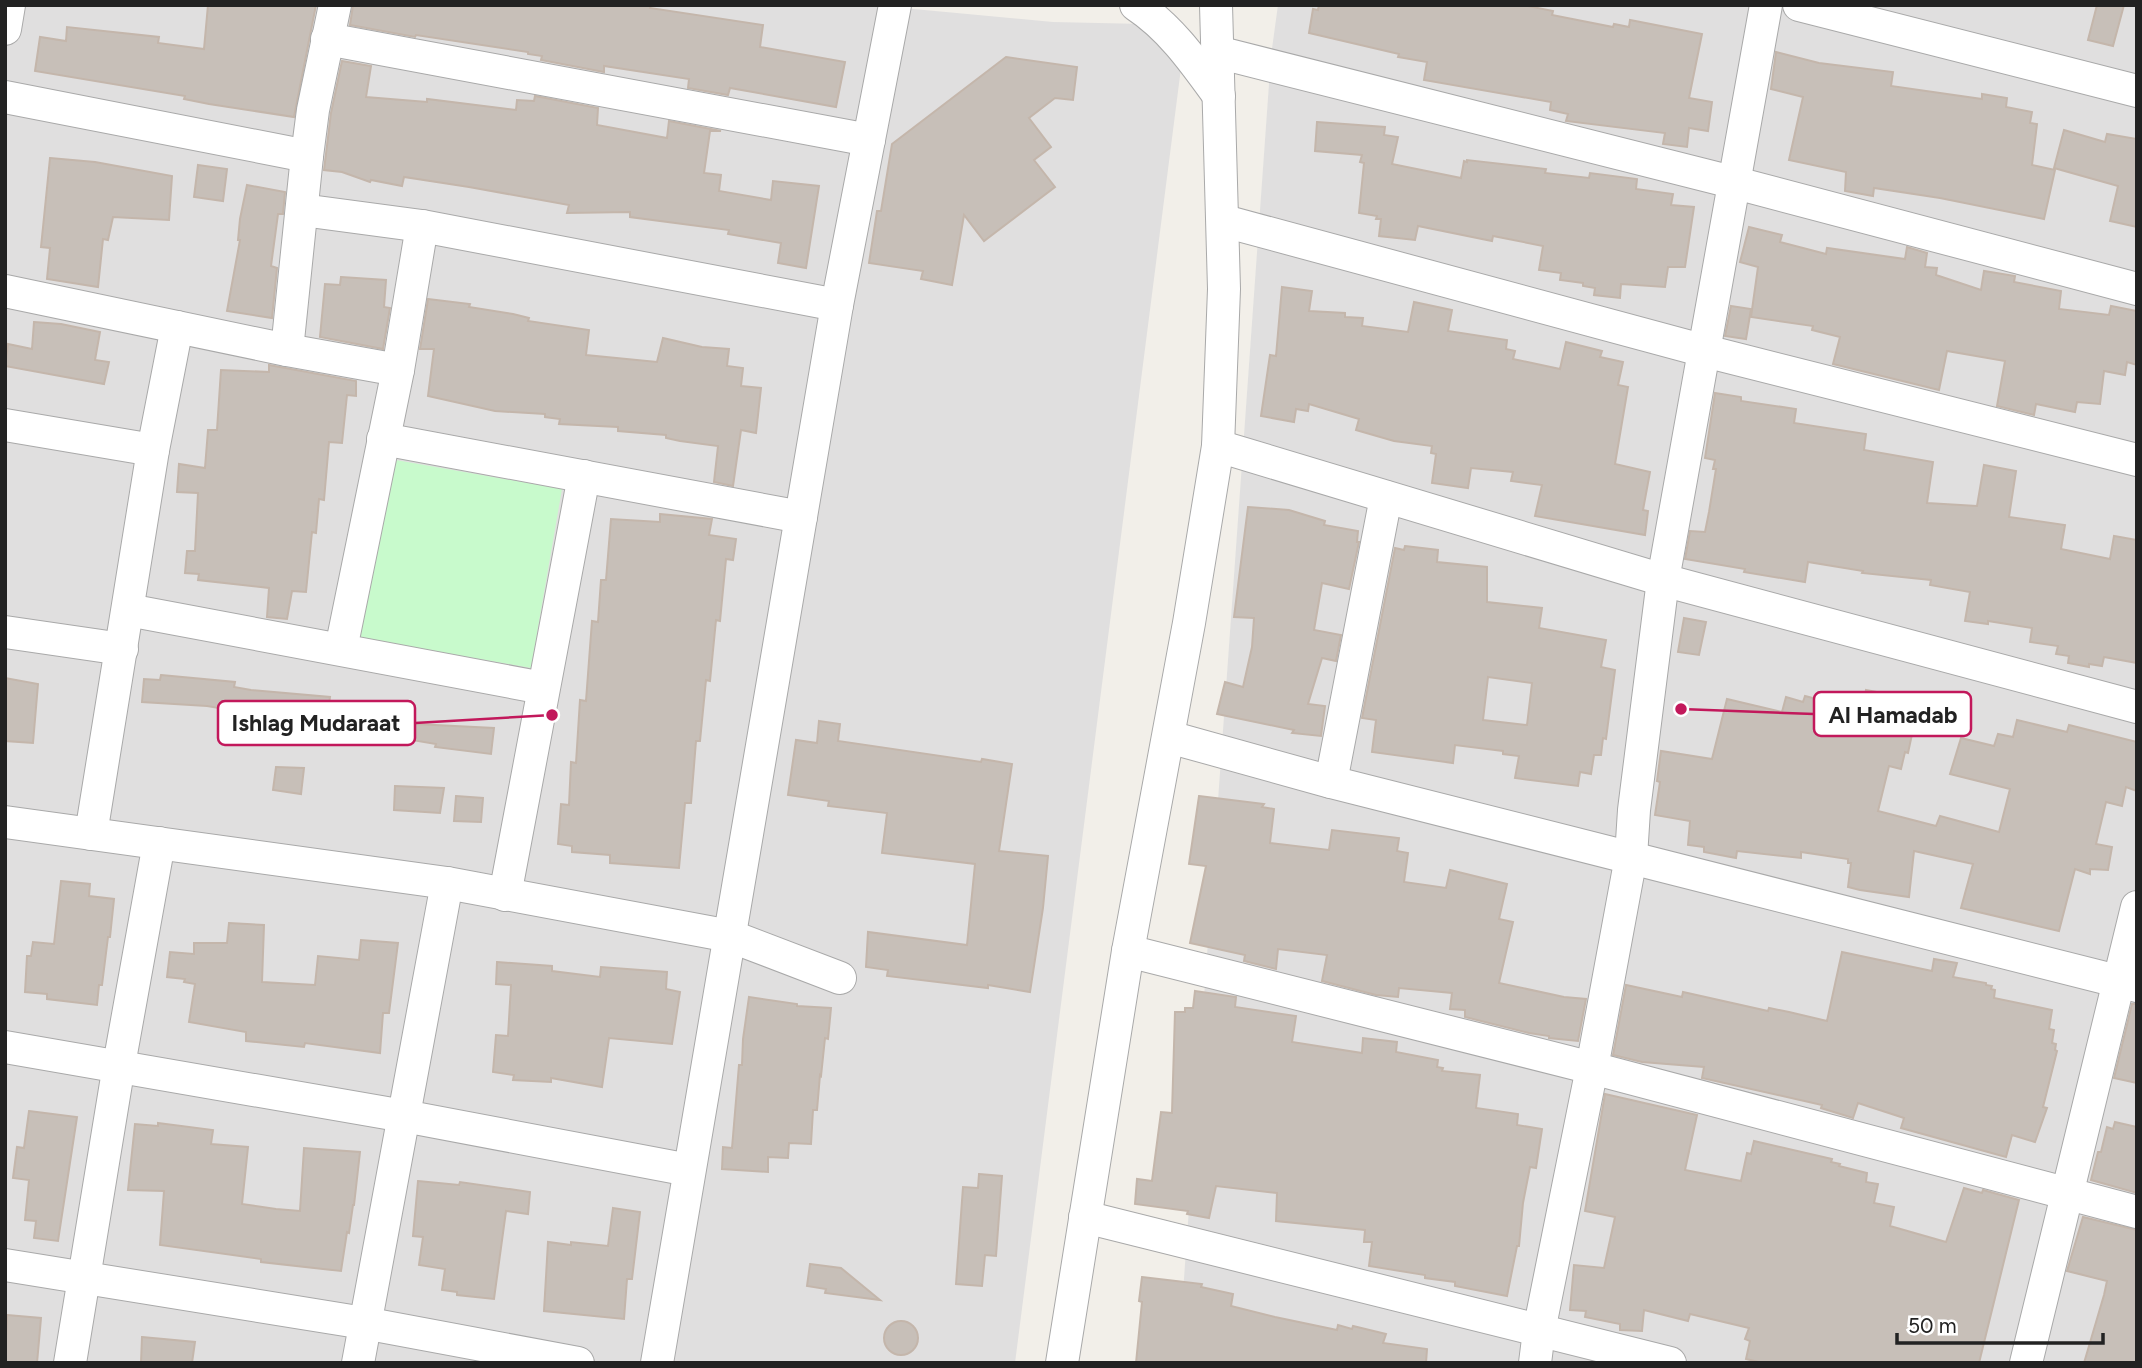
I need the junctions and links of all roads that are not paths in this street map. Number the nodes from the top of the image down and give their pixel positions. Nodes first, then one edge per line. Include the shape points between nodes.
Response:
1 (9, 5) edge
2 (335, 5) edge
3 (895, 5) edge
4 (1136, 5) edge
5 (1216, 5) edge
6 (1766, 5) edge
7 (1799, 5) edge
8 (5, 29) edge
9 (327, 39) junction
10 (1217, 52) junction
11 (2137, 91) edge
12 (1219, 96) junction
13 (5, 97) edge
14 (869, 140) junction
15 (307, 156) junction
16 (1735, 183) junction
17 (302, 210) junction
18 (1224, 221) junction
19 (422, 226) junction
20 (2137, 289) edge
21 (5, 291) edge
22 (837, 305) junction
23 (177, 327) junction
24 (287, 350) junction
25 (1705, 351) junction
26 (398, 370) junction
27 (5, 425) edge
28 (383, 439) junction
29 (1217, 446) junction
30 (153, 450) junction
31 (2137, 460) edge
32 (584, 476) junction
33 (1386, 496) junction
34 (801, 517) junction
35 (1663, 580) junction
36 (128, 610) junction
37 (5, 632) edge
38 (122, 649) junction
39 (341, 649) junction
40 (543, 688) junction
41 (2137, 707) edge
42 (1169, 737) junction
43 (1331, 782) junction
44 (5, 822) edge
45 (91, 834) junction
46 (159, 843) junction
47 (1631, 857) junction
48 (447, 883) junction
49 (505, 895) junction
50 (2137, 907) edge
51 (730, 936) junction
52 (1128, 951) junction
53 (840, 978) dead end
54 (2127, 984) edge
55 (5, 1046) edge
56 (119, 1065) junction
57 (1592, 1068) junction
58 (404, 1116) junction
59 (689, 1170) junction
60 (2067, 1195) junction
61 (2137, 1212) edge
62 (1085, 1217) junction
63 (5, 1265) edge
64 (84, 1277) junction
65 (364, 1323) junction
66 (1539, 1331) junction
67 (69, 1363) edge
68 (358, 1363) edge
69 (578, 1363) edge
70 (657, 1363) edge
71 (1062, 1363) edge
72 (1535, 1363) edge
73 (1670, 1363) edge
74 (2026, 1363) edge

1 - 8 street
2 - 9 street
3 - 14 street
4 - 12 street via 1187,52
5 - 10 street
6 - 16 street
7 - 11 street
9 - 14 street
9 - 15 street
10 - 12 street
10 - 16 street
12 - 18 street
13 - 15 street
14 - 22 street
15 - 17 street
16 - 20 street
16 - 25 street
17 - 19 street
17 - 24 street
18 - 25 street
18 - 29 street
19 - 22 street
19 - 26 street
21 - 23 street
22 - 34 street
23 - 24 street
23 - 30 street
24 - 26 street
25 - 31 street
25 - 35 street
26 - 28 street
27 - 30 street
28 - 32 street
28 - 39 street
29 - 33 street
29 - 42 street
30 - 36 street
32 - 34 street
32 - 40 street
33 - 35 street
33 - 43 street
34 - 51 street
35 - 41 street
35 - 47 street
36 - 38 street
36 - 39 street
37 - 38 street
38 - 45 street
39 - 40 street
40 - 49 street
42 - 43 street
42 - 52 street
43 - 47 street
44 - 45 street
45 - 46 street
46 - 48 street
46 - 56 street
47 - 54 street
47 - 57 street
48 - 49 street
48 - 58 street
49 - 51 street
50 - 54 street
51 - 53 street
51 - 59 street
52 - 57 street
52 - 62 street
54 - 60 street
55 - 56 street
56 - 58 street
56 - 64 street
57 - 60 street
57 - 66 street
58 - 59 street
58 - 65 street
59 - 70 street
60 - 61 street
60 - 74 street
62 - 66 street
62 - 71 street
63 - 64 street
64 - 65 street
64 - 67 street
65 - 68 street
65 - 69 street
66 - 72 street
66 - 73 street

